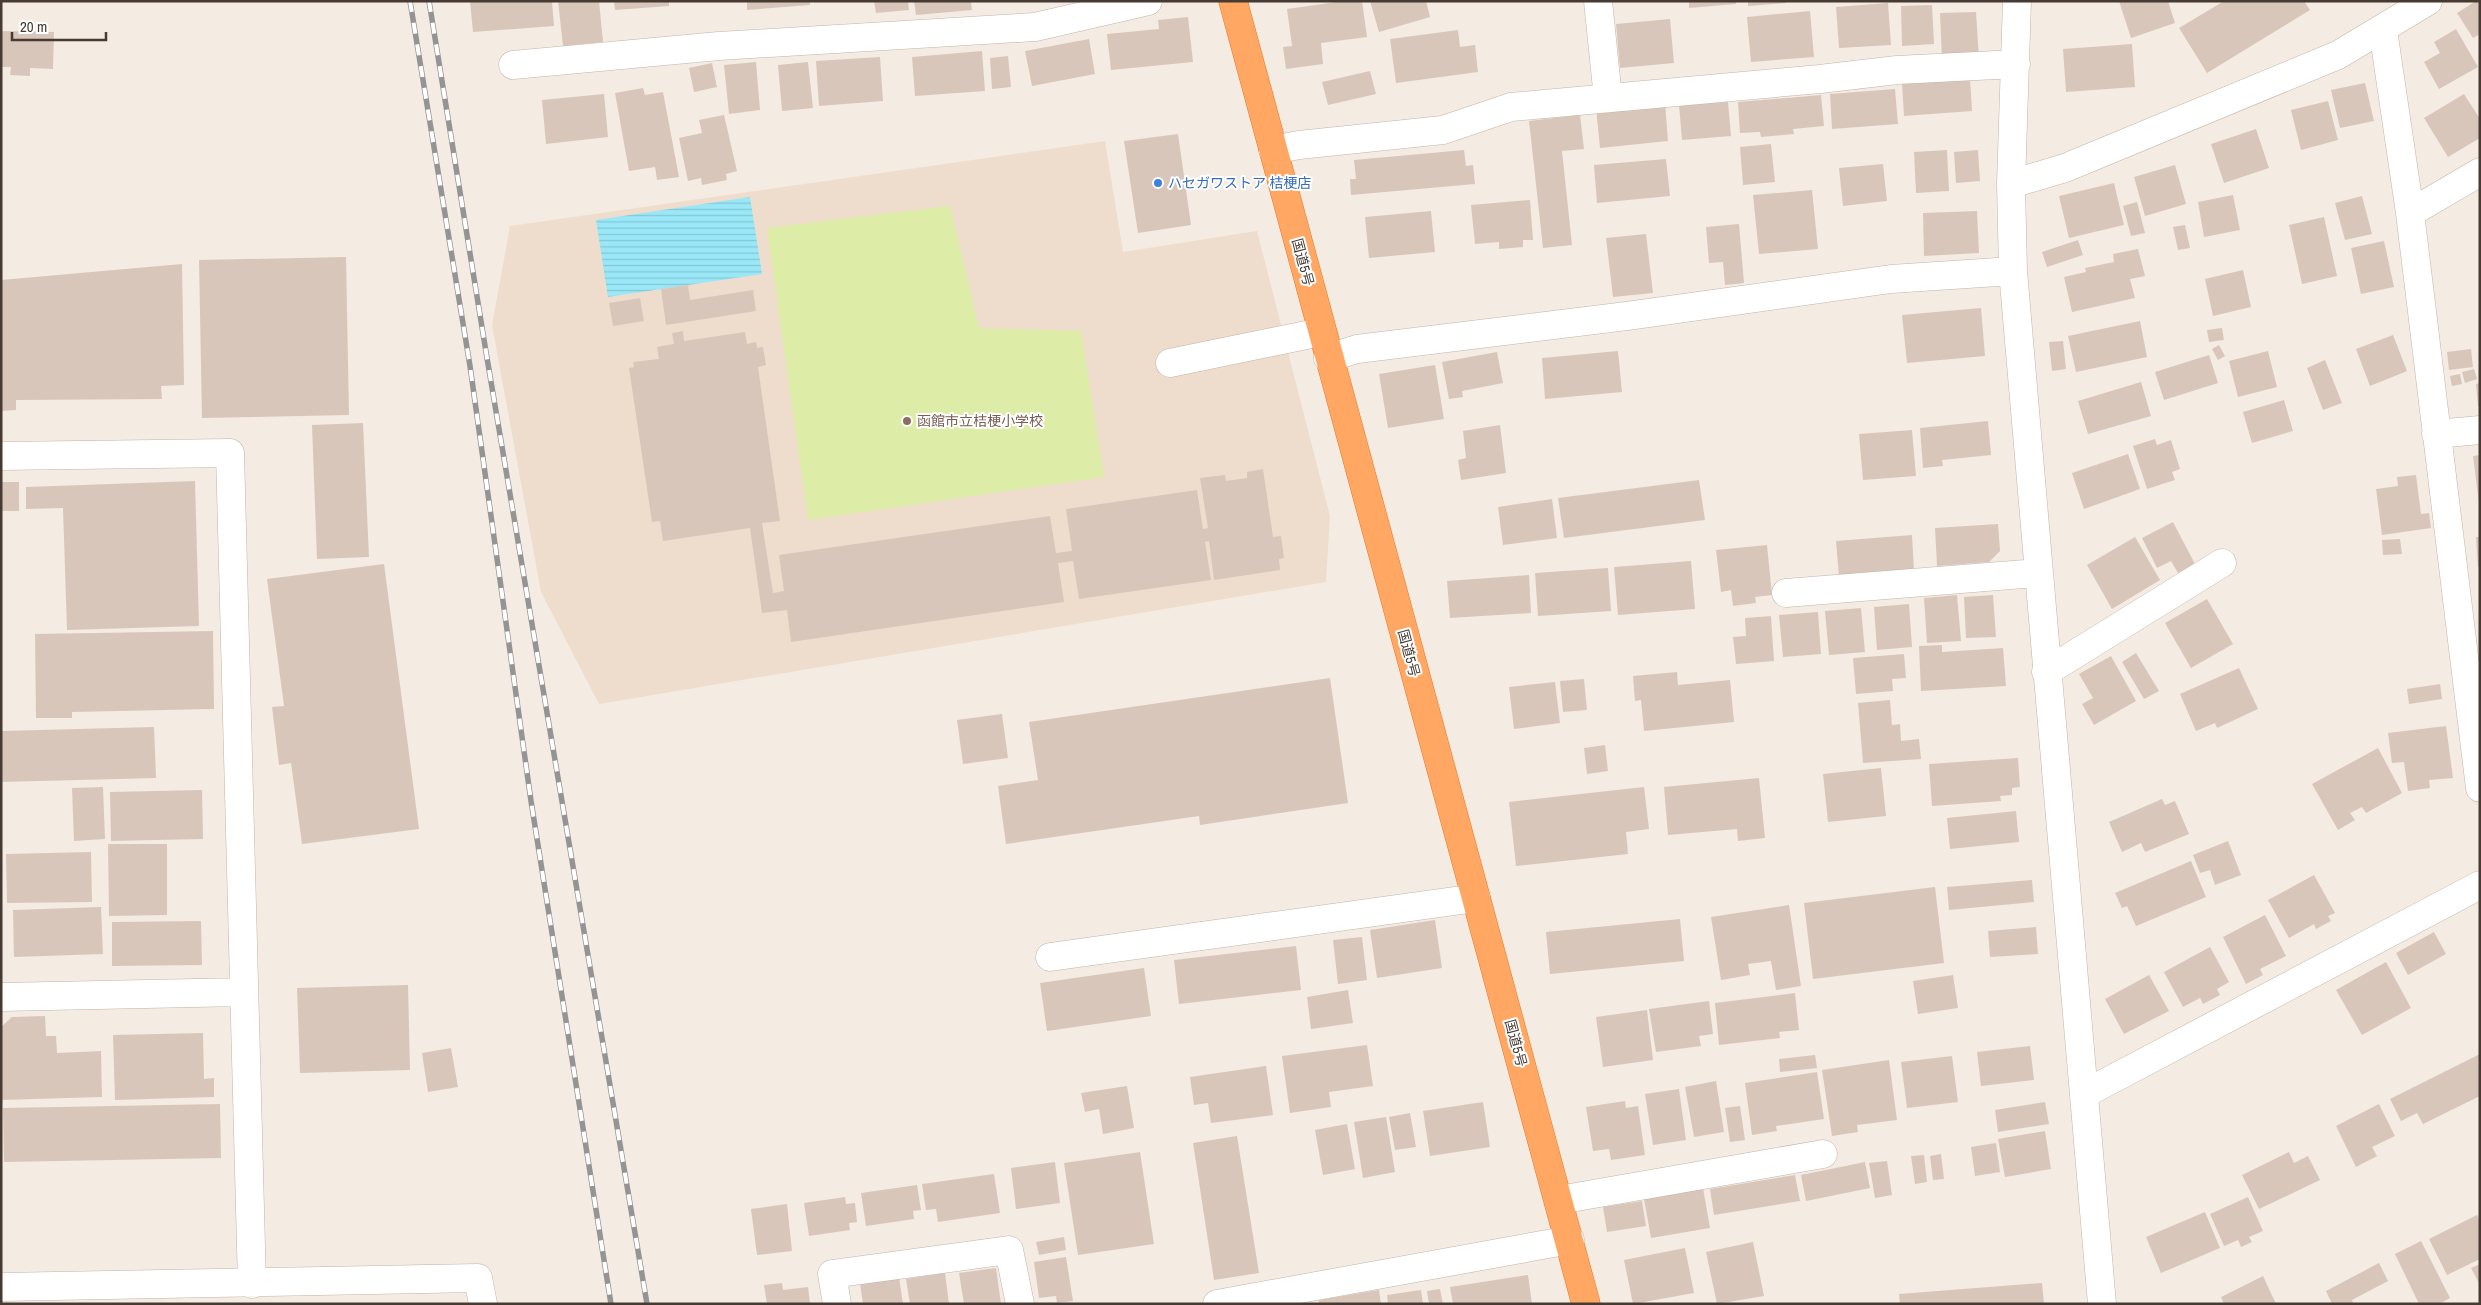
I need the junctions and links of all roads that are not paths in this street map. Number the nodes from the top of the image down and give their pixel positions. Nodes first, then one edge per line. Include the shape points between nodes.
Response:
1 (1148, 1) edge
2 (1234, 1) edge
3 (1598, 1) edge
4 (2017, 1) edge
5 (2428, 1) edge
6 (2383, 30) junction
7 (2016, 64) junction
8 (513, 66) dead end
9 (1608, 98) junction
10 (1273, 150) junction
11 (2480, 172) edge
12 (2011, 184) junction
13 (2410, 213) junction
14 (2013, 271) junction
15 (1321, 332) junction
16 (1328, 358) junction
17 (1170, 363) dead end
18 (2480, 430) edge
19 (2436, 434) junction
20 (1, 456) edge
21 (2222, 563) dead end
22 (2037, 573) junction
23 (1786, 593) dead end
24 (2046, 672) junction
25 (2480, 788) edge
26 (2480, 884) edge
27 (1476, 898) junction
28 (1050, 957) dead end
29 (243, 992) junction
30 (1, 997) edge
31 (2084, 1094) junction
32 (1823, 1154) dead end
33 (1559, 1200) junction
34 (1570, 1240) junction
35 (252, 1284) junction
36 (1, 1287) edge
37 (483, 1304) edge
38 (837, 1304) edge
39 (1020, 1304) edge
40 (1217, 1304) edge
41 (1586, 1304) edge
42 (2102, 1304) edge

1 - 8 street via 1035,27 719,46
2 - 10 highway, 国道5号
3 - 9 street
4 - 7 street
5 - 6 street
6 - 12 street via 2338,55 2065,168
6 - 13 street
7 - 9 street via 1897,70
7 - 12 street
9 - 10 street via 1510,107 1443,130
10 - 15 highway, 国道5号
11 - 13 street
12 - 14 street
13 - 19 street
14 - 16 street via 1891,279 1357,349
14 - 22 street
15 - 16 highway, 国道5号
15 - 17 street
16 - 27 highway, 国道5号
18 - 19 street
19 - 25 street
20 - 29 street via 230,453
21 - 24 street
22 - 23 street
22 - 24 street
24 - 31 street
26 - 31 street
27 - 28 street
27 - 33 highway, 国道5号
29 - 30 street
29 - 35 street
31 - 42 street
32 - 33 street
33 - 34 highway, 国道5号
34 - 40 street
34 - 41 highway, 国道5号
35 - 36 street
35 - 37 street via 478,1278
38 - 39 street via 832,1274 1009,1250

